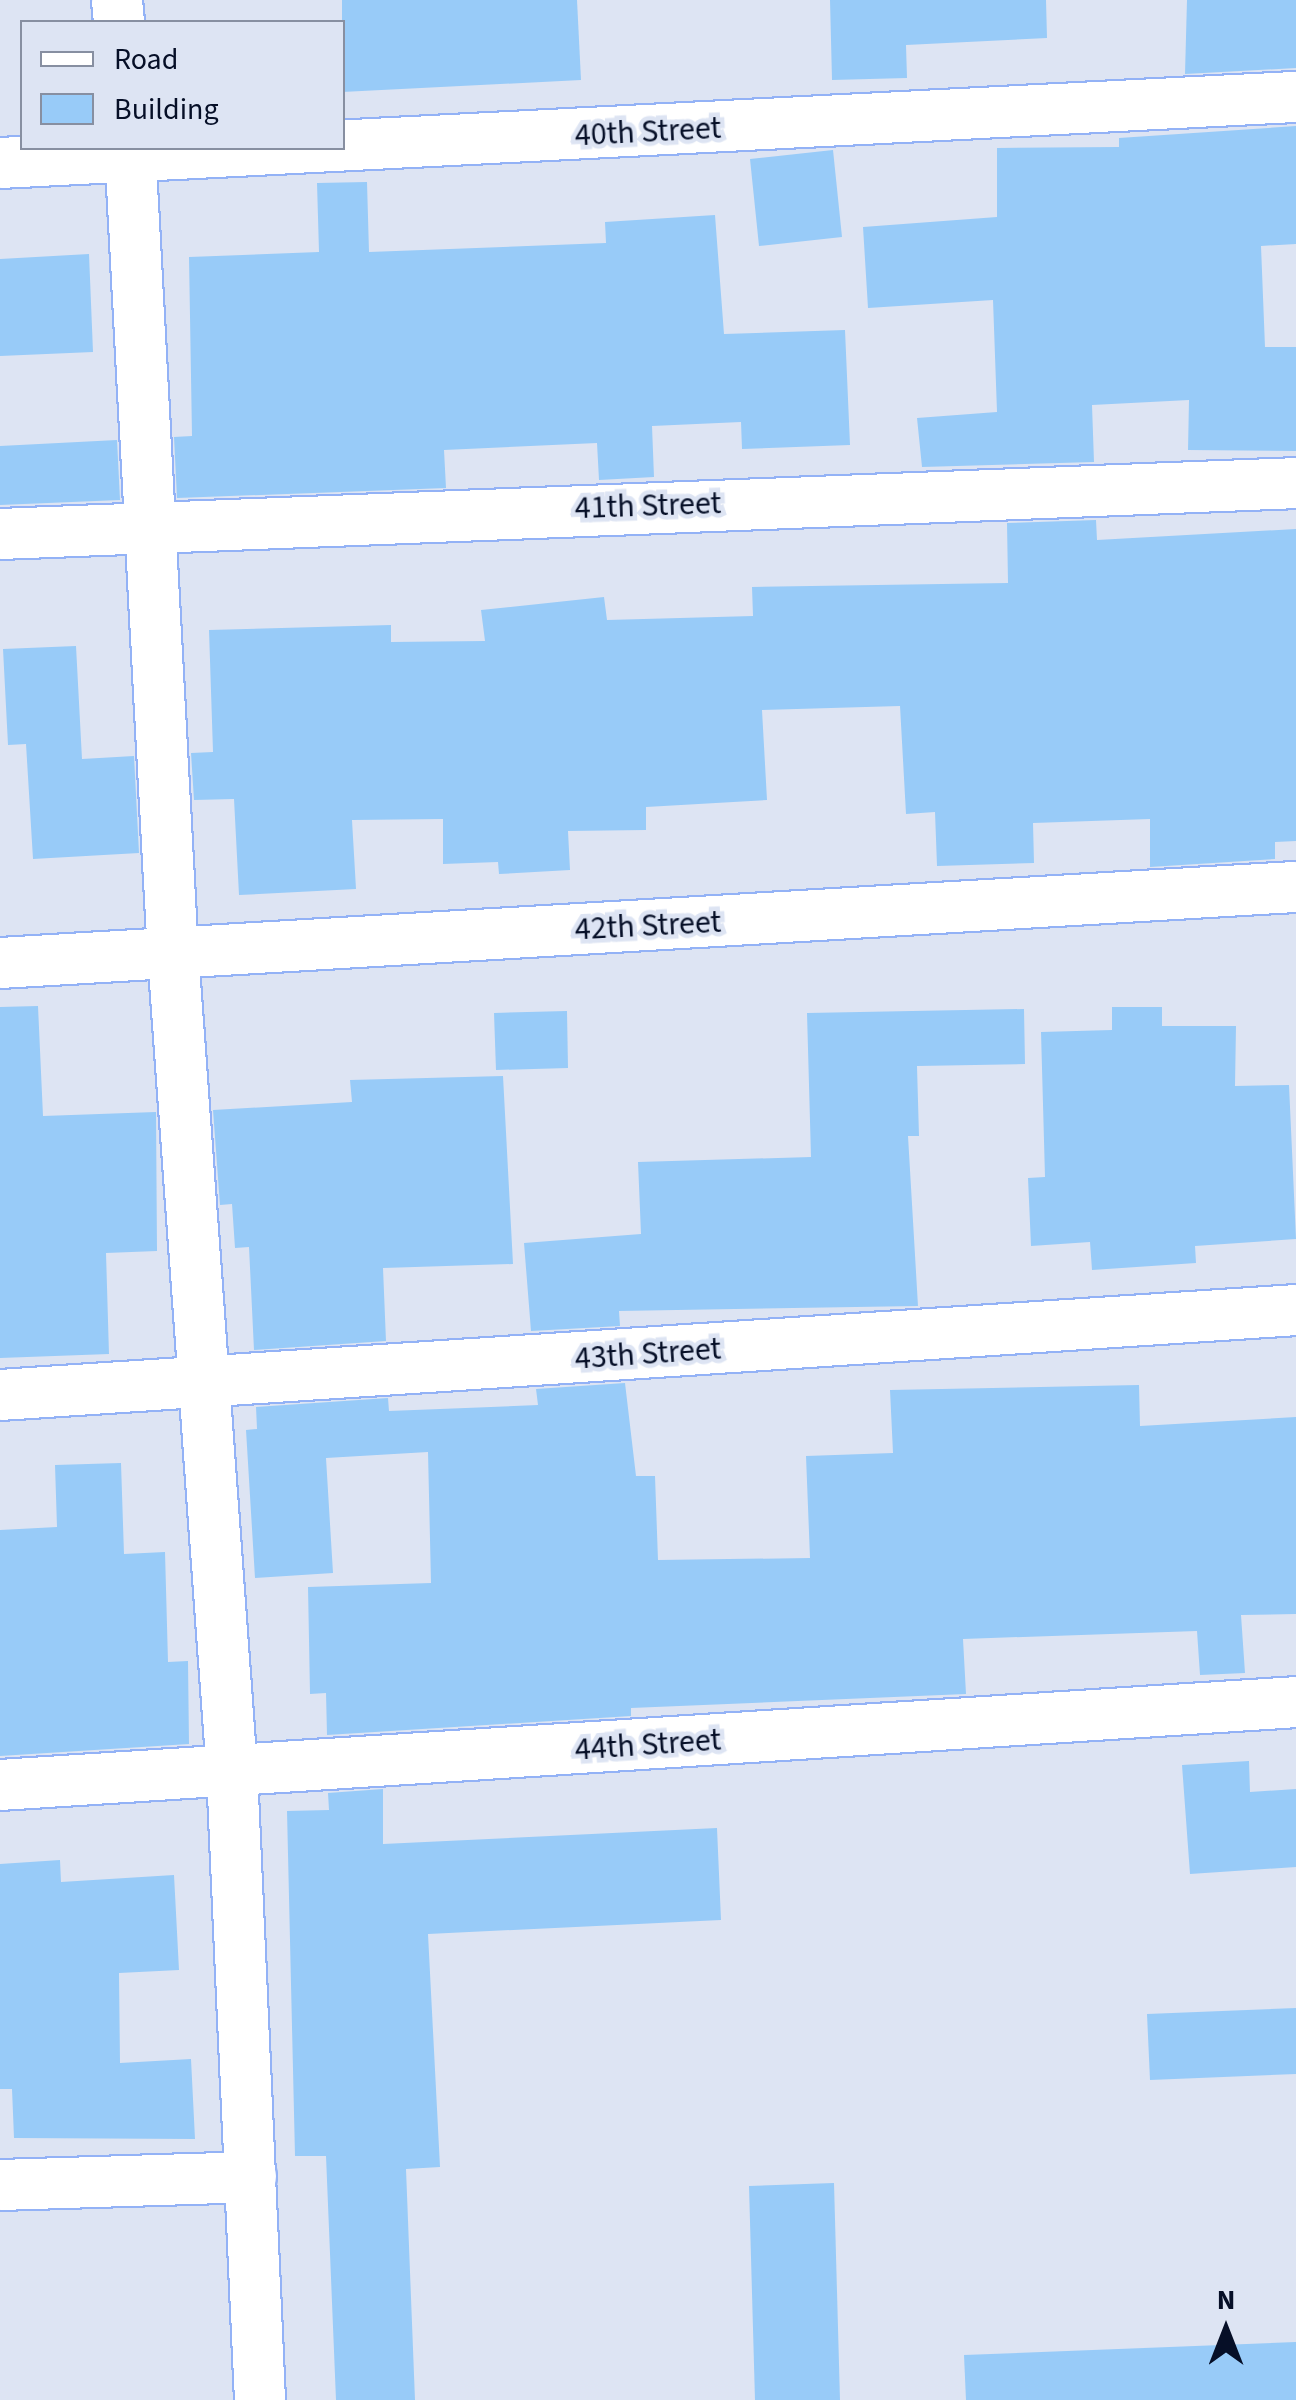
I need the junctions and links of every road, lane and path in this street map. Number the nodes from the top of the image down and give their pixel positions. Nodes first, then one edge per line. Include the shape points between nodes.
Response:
1 (1296, 96) edge
2 (345, 143) edge
3 (210, 150) edge
4 (130, 154) edge
5 (0, 163) edge
6 (1296, 483) edge
7 (148, 524) junction
8 (0, 534) edge
9 (1296, 888) edge
10 (173, 954) junction
11 (0, 963) edge
12 (1296, 1310) edge
13 (204, 1385) junction
14 (0, 1395) edge
15 (1296, 1702) edge
16 (232, 1772) junction
17 (0, 1785) edge
18 (251, 2176) junction
19 (0, 2185) edge
20 (260, 2400) edge

1 - 2 street, 40th Street
3 - 4 street, 40th Street
4 - 5 street, 40th Street
4 - 7 street
6 - 7 street, 41th Street
7 - 8 street, 41th Street
7 - 10 street
9 - 10 street, 42th Street
10 - 11 street, 42th Street
10 - 13 street
12 - 13 street, 43th Street
13 - 14 street, 43th Street
13 - 16 street
15 - 16 street, 44th Street
16 - 17 street, 44th Street
16 - 18 street
18 - 19 street
18 - 20 street

